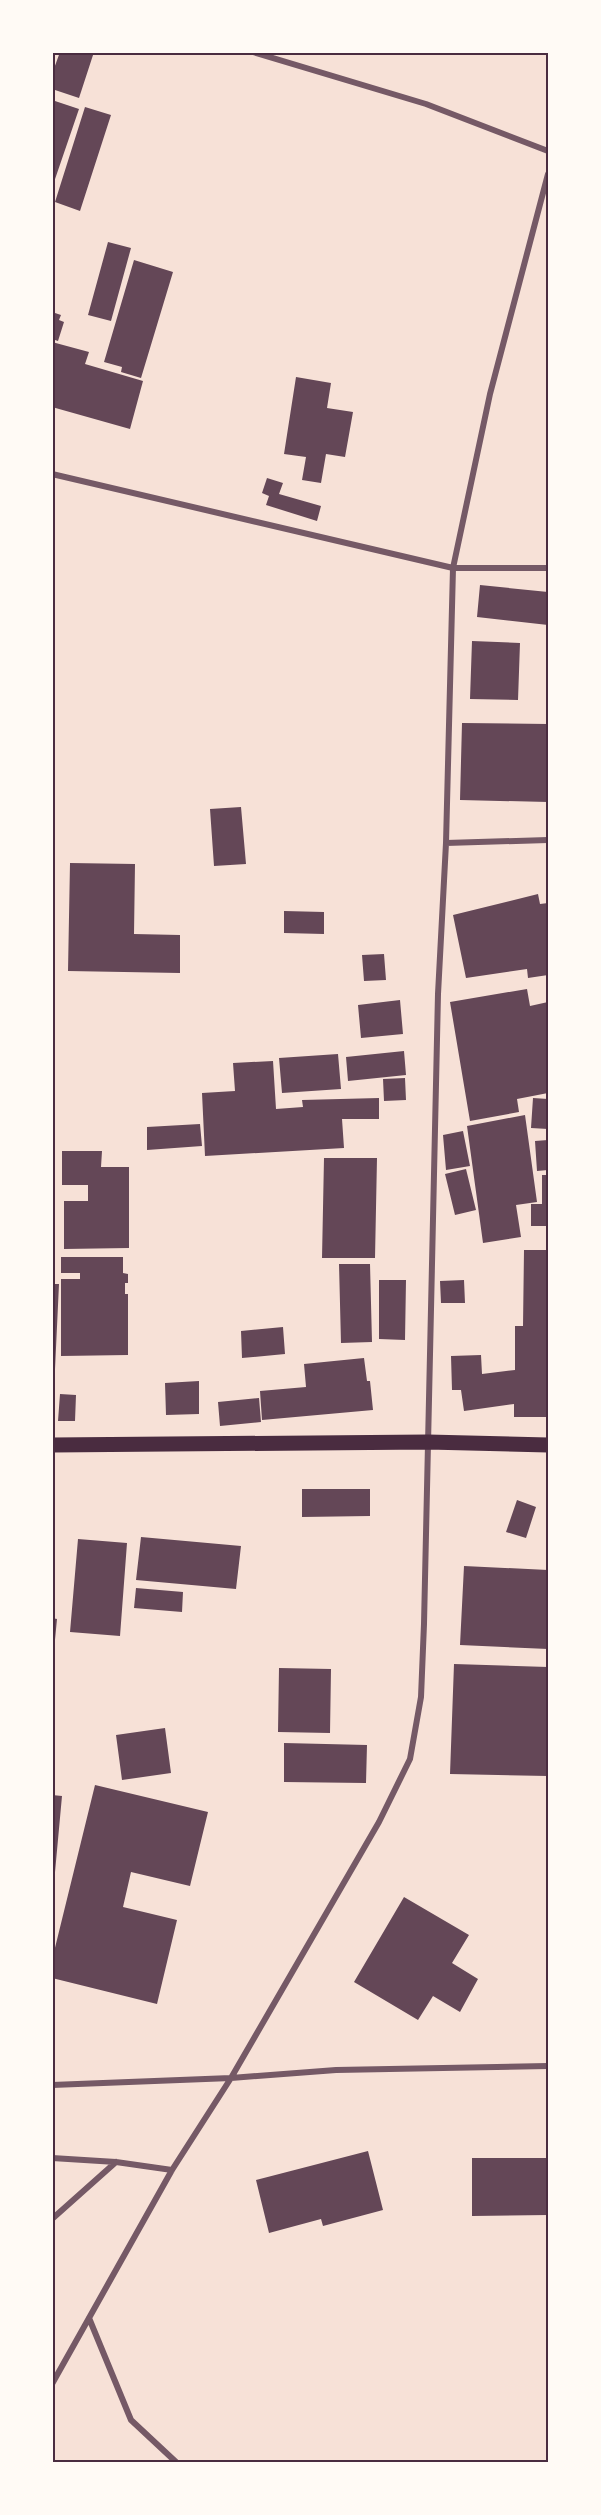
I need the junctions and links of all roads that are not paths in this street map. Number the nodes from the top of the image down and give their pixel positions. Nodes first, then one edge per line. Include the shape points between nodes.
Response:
1 (253, 52) edge
2 (549, 151) edge
3 (549, 174) edge
4 (52, 474) edge
5 (453, 568) junction
6 (549, 568) edge
7 (549, 840) edge
8 (446, 843) junction
9 (428, 1442) junction
10 (52, 1445) edge
11 (549, 1445) edge
12 (549, 2066) edge
13 (231, 2078) junction
14 (52, 2085) edge
15 (52, 2158) edge
16 (116, 2162) junction
17 (172, 2170) junction
18 (52, 2219) edge
19 (89, 2318) junction
20 (52, 2384) edge
21 (176, 2463) edge

1 - 2 street via 426,105
3 - 5 street via 490,394
4 - 5 street
5 - 6 street
5 - 8 street
7 - 8 street
8 - 9 street via 438,994
9 - 10 main road
9 - 11 main road
9 - 13 street via 421,1696 410,1759 380,1822
12 - 13 street via 336,2070
13 - 14 street
13 - 17 street
15 - 16 street
16 - 17 street
16 - 18 street
17 - 19 street
19 - 20 street
19 - 21 street via 131,2420

